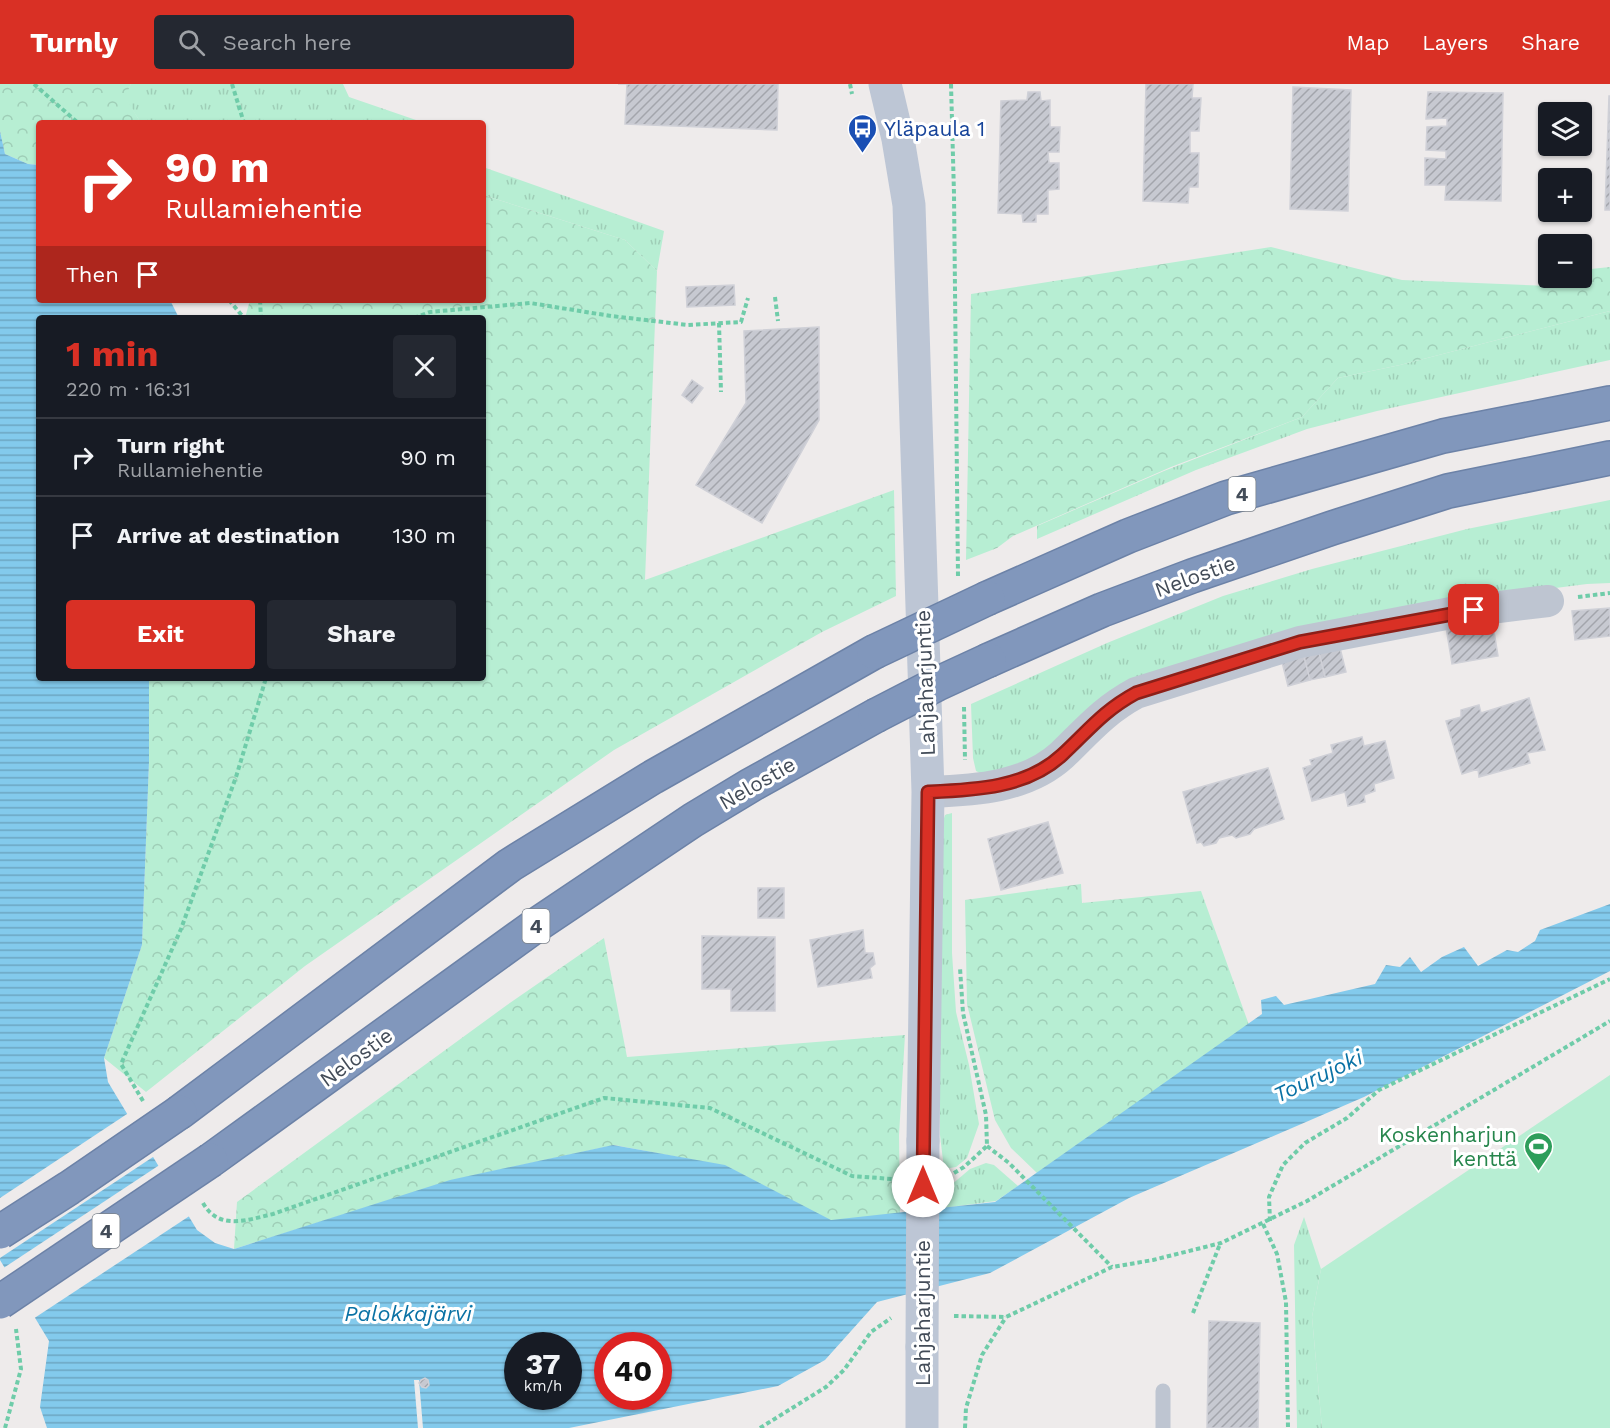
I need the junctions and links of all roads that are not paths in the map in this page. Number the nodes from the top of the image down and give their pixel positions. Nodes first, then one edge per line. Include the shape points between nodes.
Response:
1 (885, 84) edge
2 (1610, 403) edge
3 (1610, 458) edge
4 (1548, 601) dead end
5 (928, 792) junction
6 (0, 1232) edge
7 (6, 1311) edge
8 (1163, 1391) dead end
9 (922, 1428) edge
10 (1163, 1428) edge

1 - 5 street, Lahjaharjuntie via 909,205
2 - 6 highway, 4, bridge via 1443,436 1226,498 973,593 653,777 510,865 180,1112
3 - 7 highway, Nelostie / 4, bridge via 1448,491 1192,576 989,660 876,716 673,833 535,926
4 - 5 street via 1451,613 1300,642 1136,693 1114,705 1042,770 977,790
5 - 9 street, Lahjaharjuntie, bridge
8 - 10 lane

